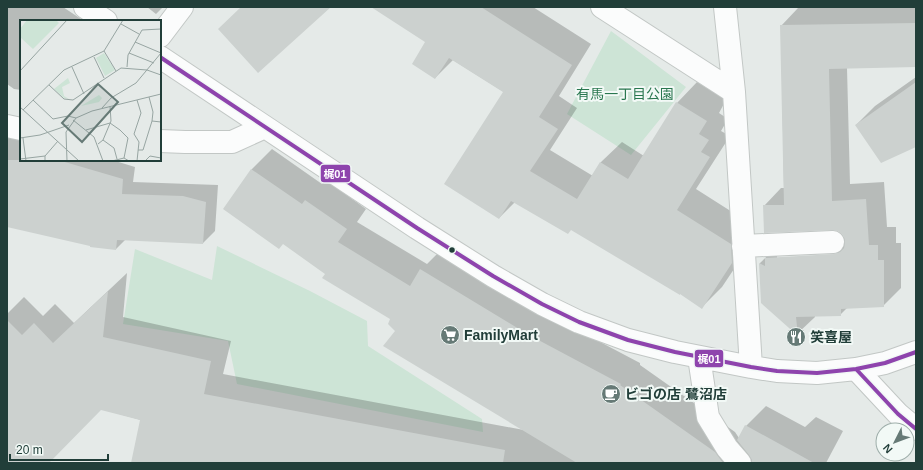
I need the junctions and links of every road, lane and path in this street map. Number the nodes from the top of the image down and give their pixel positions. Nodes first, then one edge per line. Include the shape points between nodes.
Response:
1 (85, 7) edge
2 (182, 7) edge
3 (602, 7) edge
4 (725, 7) edge
5 (104, 20) edge
6 (161, 35) edge
7 (161, 58) edge
8 (734, 92) junction
9 (7, 126) edge
10 (265, 127) junction
11 (20, 129) edge
12 (161, 140) edge
13 (833, 242) dead end
14 (743, 246) junction
15 (916, 352) edge
16 (699, 357) junction
17 (751, 367) junction
18 (856, 369) junction
19 (916, 429) edge
20 (740, 463) edge

1 - 5 street
2 - 6 street
3 - 8 street
4 - 8 street
7 - 10 street
8 - 14 street
9 - 11 street
10 - 12 street via 232,142
10 - 16 street via 417,228 542,304 579,322 628,340
13 - 14 street
14 - 17 street
15 - 18 street via 886,363
16 - 17 street
16 - 20 street via 708,417 727,448
17 - 18 street via 817,373
18 - 19 street via 898,414

